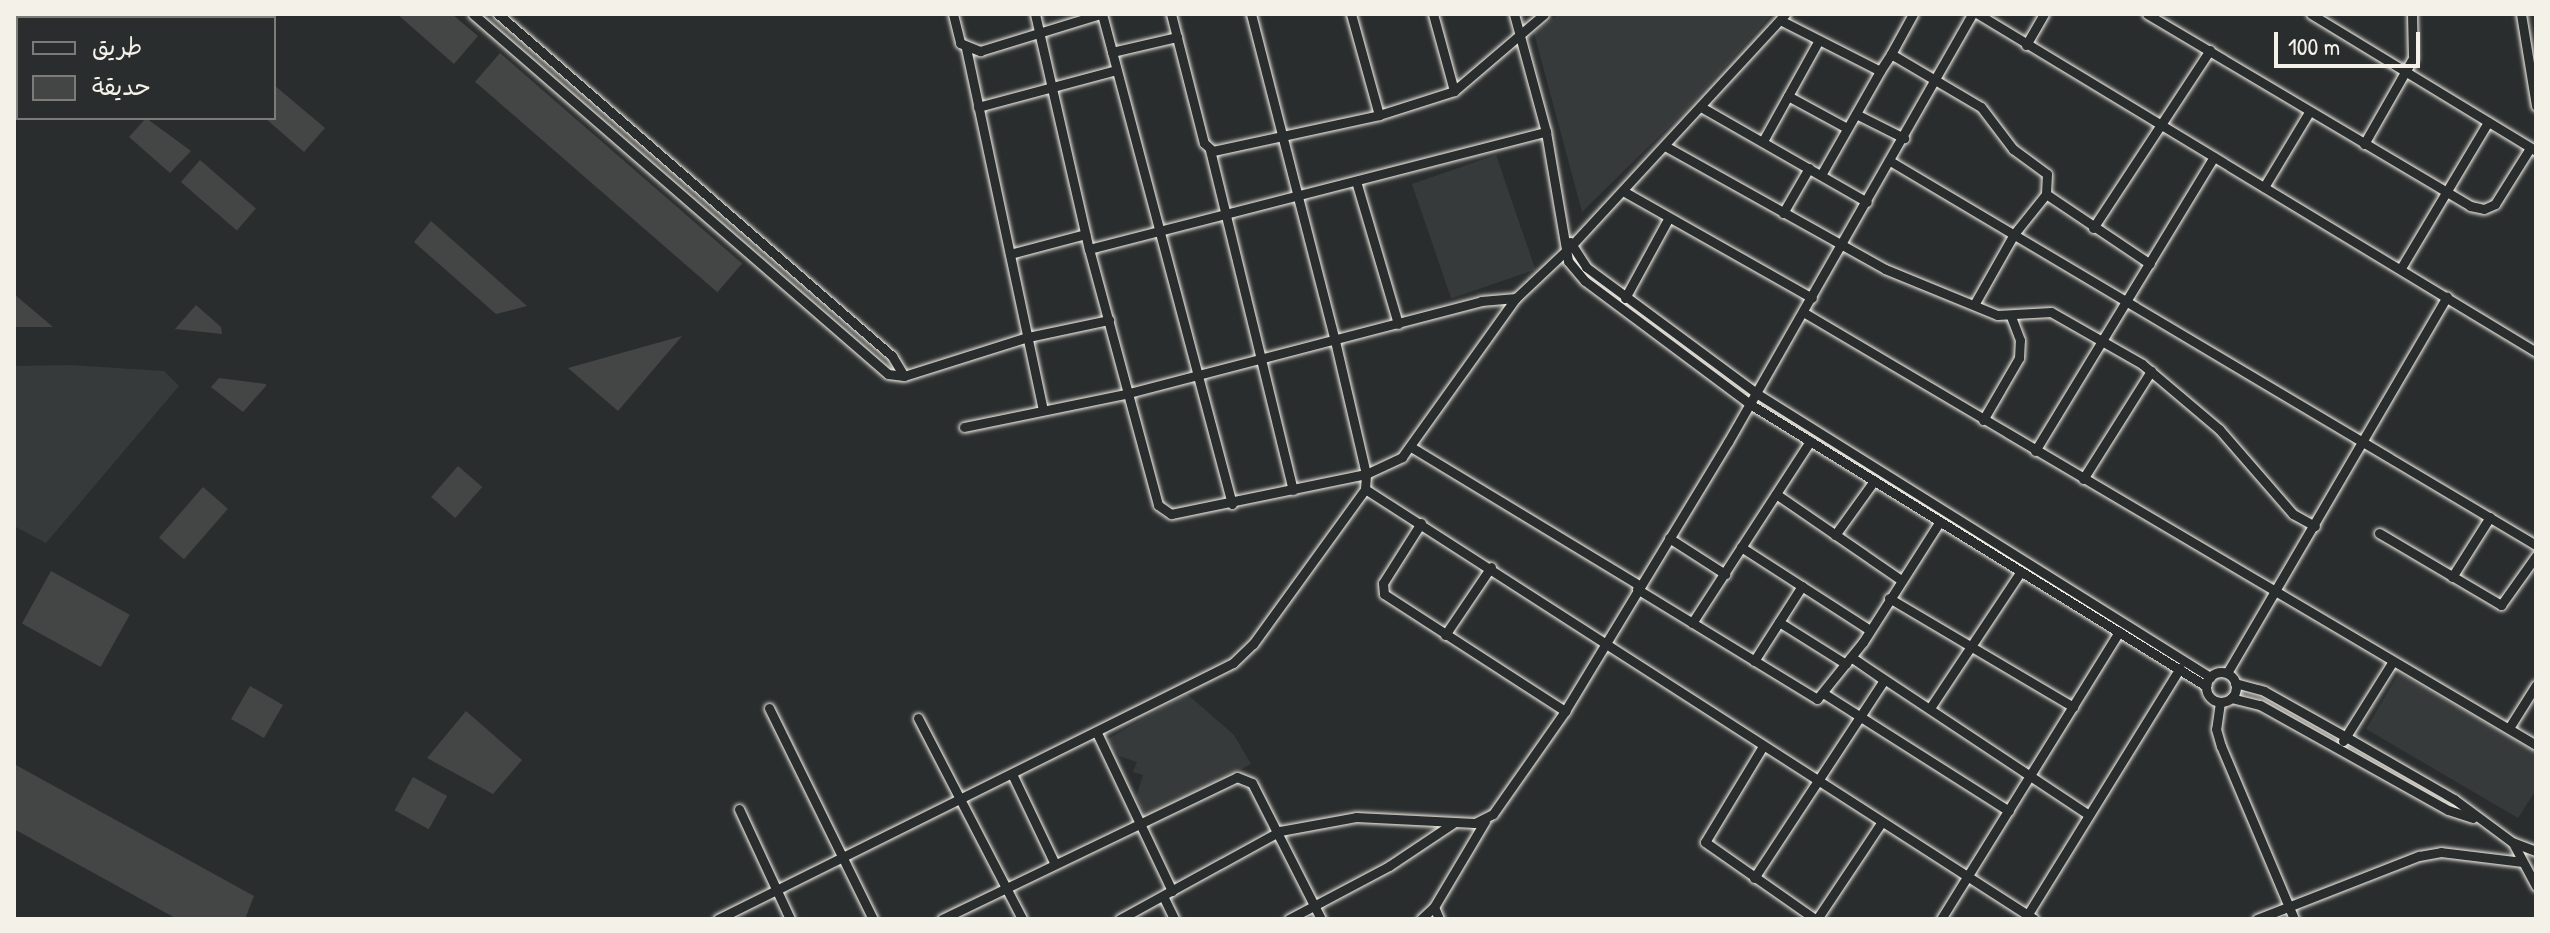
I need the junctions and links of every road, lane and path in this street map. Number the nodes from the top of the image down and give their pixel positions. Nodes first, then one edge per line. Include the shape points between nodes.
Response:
1 (473, 14) edge
2 (498, 14) edge
3 (953, 14) edge
4 (1035, 14) edge
5 (1101, 14) edge
6 (1171, 14) edge
7 (1251, 14) edge
8 (1351, 14) edge
9 (1433, 14) edge
10 (1514, 14) edge
11 (1544, 14) edge
12 (1913, 14) edge
13 (1972, 14) edge
14 (1978, 14) edge
15 (2044, 14) edge
16 (2147, 14) edge
17 (2311, 14) edge
18 (2412, 14) edge
19 (2521, 14) edge
20 (1782, 17) edge
21 (1038, 31) junction
22 (1520, 34) junction
23 (1177, 37) junction
24 (1819, 40) junction
25 (2026, 45) junction
26 (966, 48) junction
27 (2210, 50) junction
28 (1112, 52) junction
29 (1891, 54) junction
30 (1116, 70) junction
31 (1880, 71) junction
32 (2407, 72) junction
33 (1938, 81) junction
34 (1051, 86) junction
35 (1454, 91) junction
36 (1788, 96) junction
37 (2536, 106) edge
38 (978, 107) junction
39 (1701, 107) junction
40 (2309, 112) junction
41 (1856, 114) junction
42 (1379, 115) junction
43 (2488, 122) junction
44 (2162, 124) junction
45 (1847, 128) junction
46 (1546, 132) junction
47 (1280, 136) junction
48 (1904, 138) junction
49 (1763, 141) junction
50 (2364, 144) junction
51 (1665, 146) junction
52 (2533, 149) edge
53 (1210, 150) junction
54 (2214, 157) junction
55 (1890, 161) junction
56 (1809, 168) junction
57 (1821, 175) junction
58 (1356, 181) junction
59 (2264, 187) junction
60 (1623, 191) junction
61 (2445, 193) junction
62 (2046, 194) junction
63 (1296, 196) junction
64 (1867, 202) junction
65 (1783, 213) junction
66 (1223, 215) junction
67 (1667, 221) junction
68 (2093, 228) junction
69 (1158, 231) junction
70 (1085, 234) junction
71 (2014, 234) junction
72 (1841, 247) junction
73 (1089, 249) junction
74 (1569, 249) junction
75 (1010, 254) junction
76 (2150, 264) junction
77 (2401, 268) junction
78 (2447, 297) junction
79 (1516, 298) junction
80 (1625, 298) junction
81 (1812, 298) junction
82 (2129, 301) junction
83 (1975, 303) junction
84 (1803, 312) junction
85 (2011, 317) junction
86 (1109, 320) junction
87 (1398, 324) junction
88 (1028, 337) junction
89 (1335, 341) junction
90 (2103, 342) junction
91 (2536, 352) edge
92 (1261, 360) junction
93 (2151, 371) junction
94 (904, 376) junction
95 (1197, 376) junction
96 (1129, 393) junction
97 (1756, 393) junction
98 (1750, 404) junction
99 (1043, 409) junction
100 (1983, 420) junction
101 (964, 427) dead end
102 (1810, 441) junction
103 (2364, 443) junction
104 (1411, 447) junction
105 (2035, 451) junction
106 (1366, 474) junction
107 (2083, 479) junction
108 (1874, 481) junction
109 (1365, 489) junction
110 (1293, 490) junction
111 (1776, 494) junction
112 (1232, 504) junction
113 (2490, 517) junction
114 (1940, 521) junction
115 (1421, 523) junction
116 (2315, 526) junction
117 (2379, 533) dead end
118 (1835, 535) junction
119 (1669, 538) junction
120 (2536, 545) edge
121 (1741, 547) junction
122 (2536, 556) edge
123 (1491, 567) junction
124 (2021, 571) junction
125 (1725, 574) junction
126 (2452, 577) junction
127 (1901, 580) junction
128 (1802, 586) junction
129 (1638, 587) junction
130 (2275, 592) junction
131 (1889, 598) junction
132 (1779, 622) junction
133 (1692, 623) junction
134 (1870, 630) junction
135 (2119, 632) junction
136 (1445, 635) junction
137 (1606, 642) junction
138 (1969, 645) junction
139 (1754, 661) junction
140 (1848, 661) junction
141 (2393, 661) junction
142 (2180, 668) junction
143 (2227, 673) junction
144 (2208, 682) junction
145 (2235, 683) junction
146 (2536, 685) edge
147 (1823, 693) junction
148 (2231, 698) junction
149 (2220, 702) junction
150 (2073, 707) junction
151 (769, 708) dead end
152 (1930, 708) junction
153 (1565, 711) junction
154 (918, 718) dead end
155 (1858, 719) junction
156 (2509, 728) junction
157 (1097, 733) junction
158 (2346, 737) junction
159 (2536, 745) edge
160 (1763, 746) junction
161 (2339, 747) junction
162 (1012, 774) junction
163 (2030, 775) junction
164 (1818, 781) junction
165 (959, 799) junction
166 (739, 809) dead end
167 (2009, 811) junction
168 (2087, 814) junction
169 (2476, 819) junction
170 (1485, 821) junction
171 (1881, 823) junction
172 (1140, 824) junction
173 (1452, 824) junction
174 (1280, 831) junction
175 (2512, 842) junction
176 (2536, 851) edge
177 (842, 856) junction
178 (2522, 862) junction
179 (1055, 864) junction
180 (1969, 877) junction
181 (1754, 878) junction
182 (2536, 886) edge
183 (1004, 888) junction
184 (776, 890) junction
185 (1168, 894) junction
186 (1315, 905) junction
187 (2288, 906) junction
188 (1434, 907) junction
189 (2031, 917) edge
190 (718, 919) edge
191 (790, 919) edge
192 (873, 919) edge
193 (942, 919) edge
194 (1022, 919) edge
195 (1120, 919) edge
196 (1174, 919) edge
197 (1289, 919) edge
198 (1321, 919) edge
199 (1421, 919) edge
200 (1439, 919) edge
201 (1816, 919) edge
202 (1941, 919) edge
203 (2257, 919) edge
204 (2294, 919) edge

1 - 94 street via 883,371
2 - 94 street via 892,356
3 - 26 street via 957,38
4 - 21 street
5 - 21 street
5 - 28 street
6 - 23 street
7 - 47 street
8 - 42 street
9 - 35 street
10 - 22 street
11 - 22 street
12 - 29 street
13 - 33 street
14 - 25 street
15 - 25 street
16 - 27 street
17 - 32 street
18 - 32 street via 2414,50
19 - 37 street
20 - 24 street
20 - 39 street
21 - 26 street via 988,50
21 - 34 street
22 - 35 street
22 - 46 street
23 - 28 street
23 - 53 street
24 - 31 street
24 - 36 street
25 - 44 street
26 - 38 street
27 - 40 street
27 - 44 street
28 - 30 street
29 - 31 street
29 - 33 street
30 - 34 street
30 - 69 street
31 - 41 street
32 - 43 street
32 - 50 street
33 - 48 street
33 - 62 street via 1981,107 2013,149 2047,174
34 - 38 street
34 - 70 street
35 - 42 street
36 - 45 street
36 - 49 street
38 - 75 street
39 - 49 street
39 - 51 street
40 - 50 street
40 - 59 street
41 - 45 street
41 - 48 street
42 - 47 street
43 - 52 street
43 - 61 street
44 - 54 street
44 - 68 street
45 - 57 street
46 - 58 street
46 - 74 street
47 - 53 street
47 - 63 street
48 - 55 street
49 - 56 street
50 - 61 street
51 - 60 street
51 - 65 street
52 - 61 street via 2489,208 2479,210
53 - 66 street
54 - 59 street
54 - 76 street
55 - 64 street
55 - 71 street
56 - 57 street
56 - 65 street
57 - 64 street
58 - 63 street
58 - 87 street
59 - 77 street
60 - 67 street
60 - 74 street
61 - 77 street
62 - 68 street
62 - 71 street
63 - 66 street
63 - 89 street
64 - 72 street
65 - 72 street
66 - 69 street
66 - 92 street
67 - 80 street
67 - 81 street
68 - 76 street
69 - 73 street
69 - 95 street
70 - 73 street
70 - 75 street
71 - 82 street
71 - 83 street
72 - 81 street
72 - 83 street
73 - 86 street
74 - 79 street
74 - 80 street
74 - 98 street via 1574,270 1601,295
75 - 88 street
76 - 82 street
77 - 78 street
78 - 91 street
78 - 103 street
79 - 87 street via 1481,301
79 - 104 street
80 - 97 street
81 - 84 street
82 - 90 street
82 - 103 street
83 - 85 street
84 - 97 street
84 - 100 street
85 - 90 street via 2051,312
85 - 100 street via 2020,340 2019,358
86 - 88 street
86 - 96 street
87 - 89 street
88 - 94 street
88 - 99 street
89 - 92 street
89 - 106 street
90 - 93 street
90 - 105 street
92 - 95 street
92 - 110 street
93 - 107 street
93 - 116 street via 2219,429 2293,514
95 - 96 street
95 - 112 street
96 - 99 street
96 - 112 street via 1161,509 1171,514
97 - 98 street
97 - 144 street
98 - 102 street
98 - 119 street
99 - 101 street
100 - 105 street
102 - 108 street
102 - 111 street
103 - 113 street
103 - 116 street
104 - 106 street
104 - 129 street
105 - 107 street
106 - 109 street
106 - 110 street
107 - 130 street
108 - 114 street
108 - 118 street
109 - 115 street
109 - 157 street via 1276,613 1233,663
110 - 112 street
111 - 118 street
111 - 121 street
113 - 120 street
113 - 126 street
114 - 124 street
114 - 127 street
115 - 123 street
115 - 136 street via 1382,589
116 - 130 street
117 - 126 street
118 - 127 street
119 - 125 street
119 - 129 street
121 - 125 street
121 - 128 street
122 - 126 street via 2501,605
123 - 136 street
123 - 137 street
124 - 135 street
124 - 138 street
125 - 133 street
127 - 131 street
128 - 132 street
128 - 134 street
129 - 133 street
129 - 137 street
130 - 141 street
130 - 143 street
131 - 134 street
131 - 138 street
132 - 139 street
132 - 140 street
133 - 139 street
134 - 140 street
135 - 142 street
135 - 150 street
136 - 153 street
137 - 153 street
137 - 160 street
138 - 150 street
138 - 152 street
139 - 147 street via 1812,699
140 - 147 street
140 - 152 street
140 - 155 street via 1884,680
141 - 156 street
141 - 158 street
142 - 144 street
142 - 168 street
143 - 144 street
143 - 145 street
144 - 149 street via 2210,697
145 - 148 street
145 - 158 street via 2264,691
146 - 156 street
147 - 155 street
148 - 149 street
148 - 161 street via 2260,705
149 - 187 street via 2216,729 2221,746
150 - 163 street
151 - 177 street
152 - 163 street
153 - 170 street via 1505,801
154 - 165 street
155 - 164 street
155 - 167 street
156 - 159 street
157 - 162 street
157 - 172 street
158 - 161 street
158 - 169 street via 2454,799
160 - 164 street
160 - 181 street via 1704,839
161 - 169 street via 2448,810
162 - 165 street
162 - 179 street
163 - 167 street
163 - 168 street
164 - 171 street
164 - 181 street
165 - 177 street
165 - 183 street
166 - 184 street
167 - 180 street
168 - 189 street
169 - 175 street
170 - 173 street
170 - 188 street
171 - 180 street
171 - 201 street
172 - 174 street via 1243,777 1252,783
172 - 179 street
172 - 185 street
173 - 174 street via 1356,817
173 - 186 street via 1389,866
174 - 185 street
174 - 186 street
175 - 176 street
175 - 178 street
177 - 184 street
177 - 192 street
178 - 182 street
178 - 187 street via 2430,854
179 - 183 street
180 - 189 street
180 - 202 street
181 - 201 street
183 - 193 street
183 - 194 street
184 - 190 street
184 - 191 street
185 - 195 street
185 - 196 street
186 - 197 street
186 - 198 street
187 - 203 street
187 - 204 street
188 - 199 street
188 - 200 street

